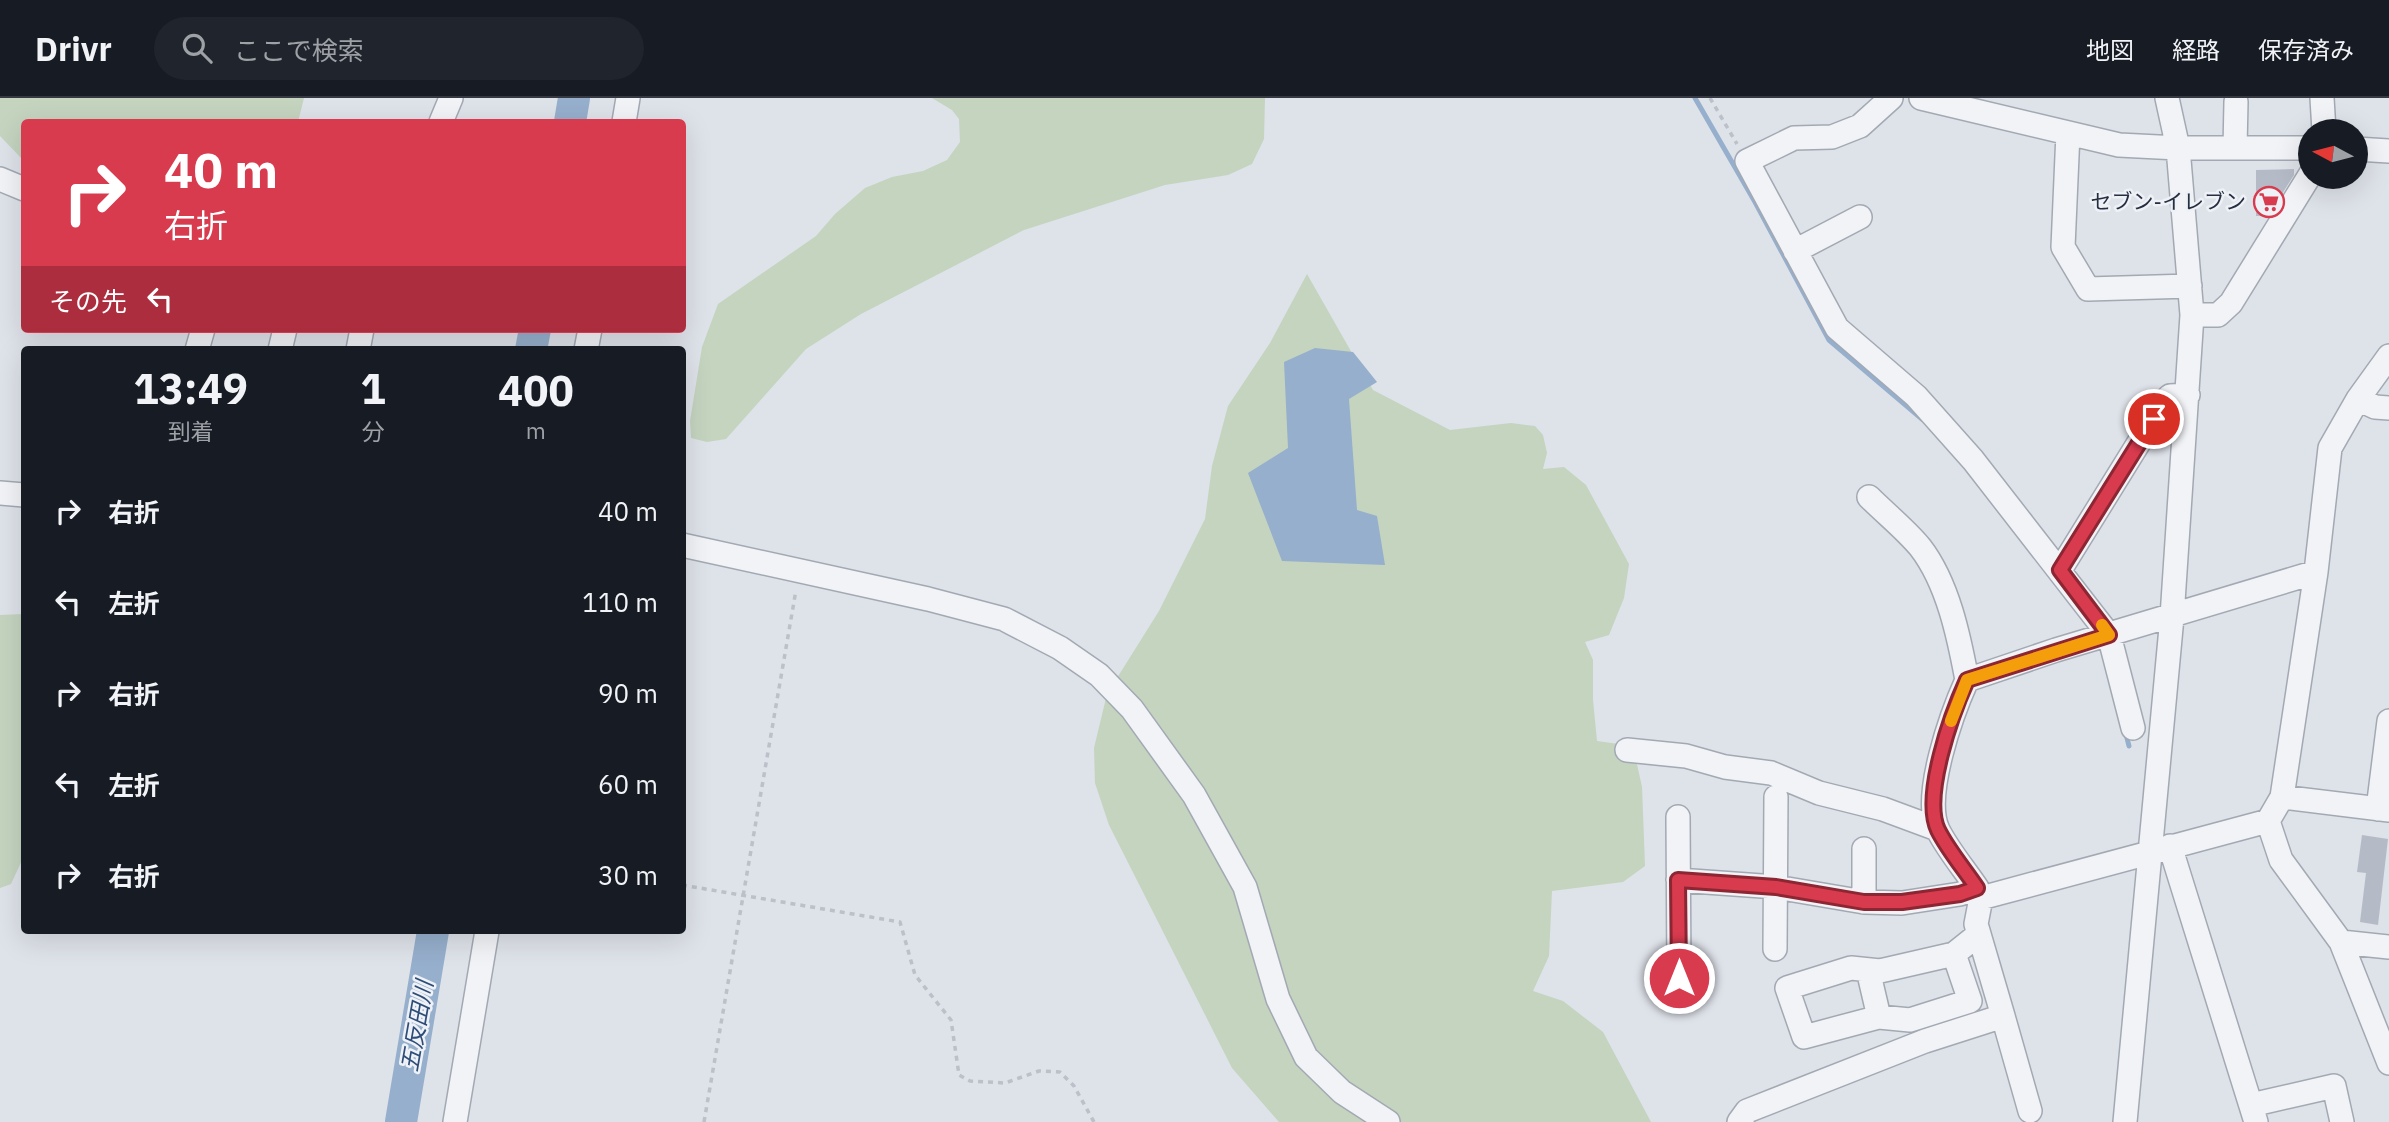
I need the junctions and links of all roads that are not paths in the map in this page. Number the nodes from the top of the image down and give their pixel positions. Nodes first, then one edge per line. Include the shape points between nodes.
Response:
1 (451, 98) edge
2 (628, 98) edge
3 (1922, 98) edge
4 (2167, 98) edge
5 (2322, 98) edge
6 (1883, 101) edge
7 (2236, 102) dead end
8 (441, 119) edge
9 (624, 119) edge
10 (2323, 119) edge
11 (2068, 133) junction
12 (2178, 148) junction
13 (2235, 148) junction
14 (2298, 148) edge
15 (2368, 149) edge
16 (2389, 150) edge
17 (0, 179) edge
18 (21, 188) edge
19 (2301, 189) edge
20 (1860, 217) dead end
21 (1795, 251) junction
22 (2190, 286) junction
23 (2192, 315) junction
24 (2389, 356) edge
25 (2188, 394) junction
26 (2358, 399) junction
27 (2389, 408) edge
28 (0, 494) edge
29 (21, 495) edge
30 (1870, 497) dead end
31 (686, 546) edge
32 (2060, 570) junction
33 (2316, 572) junction
34 (2172, 617) junction
35 (2101, 637) junction
36 (1967, 680) junction
37 (2389, 721) edge
38 (2133, 728) dead end
39 (1627, 750) dead end
40 (1776, 797) dead end
41 (2282, 797) junction
42 (2383, 809) edge
43 (1678, 817) dead end
44 (2269, 821) junction
45 (1937, 829) junction
46 (1864, 849) dead end
47 (2160, 849) junction
48 (1678, 880) junction
49 (1776, 887) junction
50 (1979, 893) junction
51 (1864, 902) junction
52 (486, 934) edge
53 (1979, 934) junction
54 (2341, 942) junction
55 (2389, 947) edge
56 (1775, 949) dead end
57 (1954, 954) junction
58 (1868, 970) junction
59 (1679, 978) dead end
60 (2003, 1016) junction
61 (1880, 1017) junction
62 (2389, 1063) edge
63 (2030, 1111) dead end
64 (2254, 1113) edge
65 (455, 1122) edge
66 (1388, 1122) edge
67 (1739, 1122) edge
68 (2125, 1122) edge
69 (2342, 1122) edge

1 - 8 street
2 - 9 street
3 - 11 street
4 - 12 street
5 - 10 street
6 - 21 street via 1860,127 1832,137 1794,138 1746,161
7 - 13 street
11 - 12 street via 2119,145
11 - 22 street via 2063,247 2088,289
12 - 13 street
12 - 22 street
13 - 14 street
15 - 16 street
17 - 18 street
19 - 23 street via 2231,303 2218,314
20 - 21 street
21 - 32 street via 1837,328 1916,396
22 - 23 street
23 - 25 street
24 - 26 street
25 - 32 street via 2170,396 2164,402
25 - 34 street
26 - 27 street
26 - 33 street via 2330,448
28 - 29 street
30 - 36 street via 1920,548 1938,581 1956,622
31 - 66 street via 1004,619 1099,675 1132,709 1194,795 1245,887 1278,999 1306,1057 1342,1092
32 - 35 street
33 - 34 street
33 - 41 street
34 - 35 street
34 - 47 street
35 - 36 street
35 - 38 street
36 - 45 street via 1946,737 1933,798
37 - 42 street
39 - 45 street via 1771,773 1819,793
40 - 49 street
41 - 42 street
41 - 44 street
43 - 48 street
44 - 47 street
44 - 54 street via 2281,860
45 - 50 street
46 - 51 street
47 - 50 street
47 - 64 street
47 - 68 street
48 - 49 street
48 - 59 street
49 - 51 street
49 - 56 street
50 - 51 street
50 - 53 street
52 - 65 street
53 - 57 street
53 - 60 street
54 - 55 street
54 - 62 street
57 - 58 street
57 - 61 street via 1970,1001 1910,1020
58 - 61 street
58 - 61 street via 1851,968 1787,988 1804,1037
60 - 63 street
60 - 67 street via 1925,1041 1747,1111
64 - 69 street via 2334,1086

